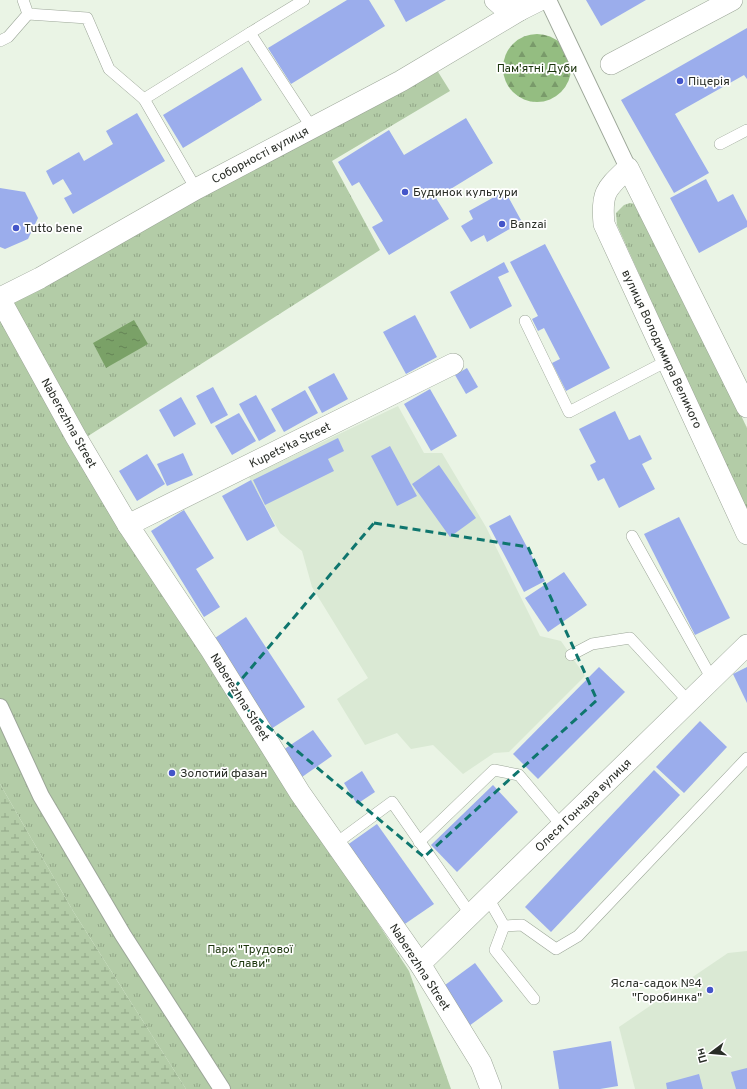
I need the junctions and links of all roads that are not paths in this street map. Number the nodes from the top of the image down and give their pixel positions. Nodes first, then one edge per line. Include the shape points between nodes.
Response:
1 (23, 0) edge
2 (304, 0) edge
3 (495, 0) edge
4 (540, 0) edge
5 (548, 0) edge
6 (732, 0) edge
7 (520, 10) junction
8 (28, 14) junction
9 (250, 33) junction
10 (0, 41) edge
11 (611, 64) dead end
12 (144, 99) junction
13 (312, 128) junction
14 (747, 130) edge
15 (720, 144) dead end
16 (628, 168) junction
17 (196, 189) junction
18 (0, 298) edge
19 (525, 321) dead end
20 (667, 361) junction
21 (453, 364) dead end
22 (747, 408) edge
23 (128, 525) junction
24 (747, 534) edge
25 (632, 536) dead end
26 (747, 645) edge
27 (571, 655) dead end
28 (712, 679) junction
29 (689, 702) junction
30 (0, 706) edge
31 (747, 758) edge
32 (562, 826) junction
33 (419, 842) junction
34 (335, 844) junction
35 (488, 898) junction
36 (471, 915) junction
37 (504, 926) junction
38 (420, 964) junction
39 (534, 999) dead end
40 (222, 1089) edge
41 (491, 1089) edge

1 - 8 lane
2 - 9 lane
3 - 7 street via 502,6
4 - 7 street
5 - 16 street
6 - 11 street
7 - 13 street, Соборності вулиця via 401,81
8 - 10 lane via 8,37
8 - 12 lane via 87,18 109,69
9 - 12 lane
9 - 13 lane
12 - 17 lane
13 - 17 street, Соборності вулиця
14 - 15 lane
16 - 20 street, вулиця Володимира Великого via 610,186 602,203 604,224
16 - 22 street
17 - 18 street, Соборності вулиця
18 - 23 street, Naberezhna Street via 76,437
19 - 20 lane via 569,412
20 - 24 street, вулиця Володимира Великого
21 - 23 street, Kupets'ka Street
23 - 34 street, Naberezhna Street
25 - 28 lane
26 - 28 street, Олеся Гончара вулиця
27 - 29 lane via 592,644 630,638
28 - 29 street, Олеся Гончара вулиця
29 - 32 street, Олеся Гончара вулиця
30 - 40 street via 41,796 123,935
31 - 37 lane via 578,936 556,949 522,925
32 - 33 lane via 519,774 494,770
32 - 35 street, Олеся Гончара вулиця
33 - 34 lane via 392,802
33 - 36 lane
34 - 38 street, Naberezhna Street
35 - 36 street, Олеся Гончара вулиця
35 - 37 lane
36 - 38 street, Олеся Гончара вулиця
37 - 39 lane via 495,950
38 - 41 street, Naberezhna Street via 481,1063

